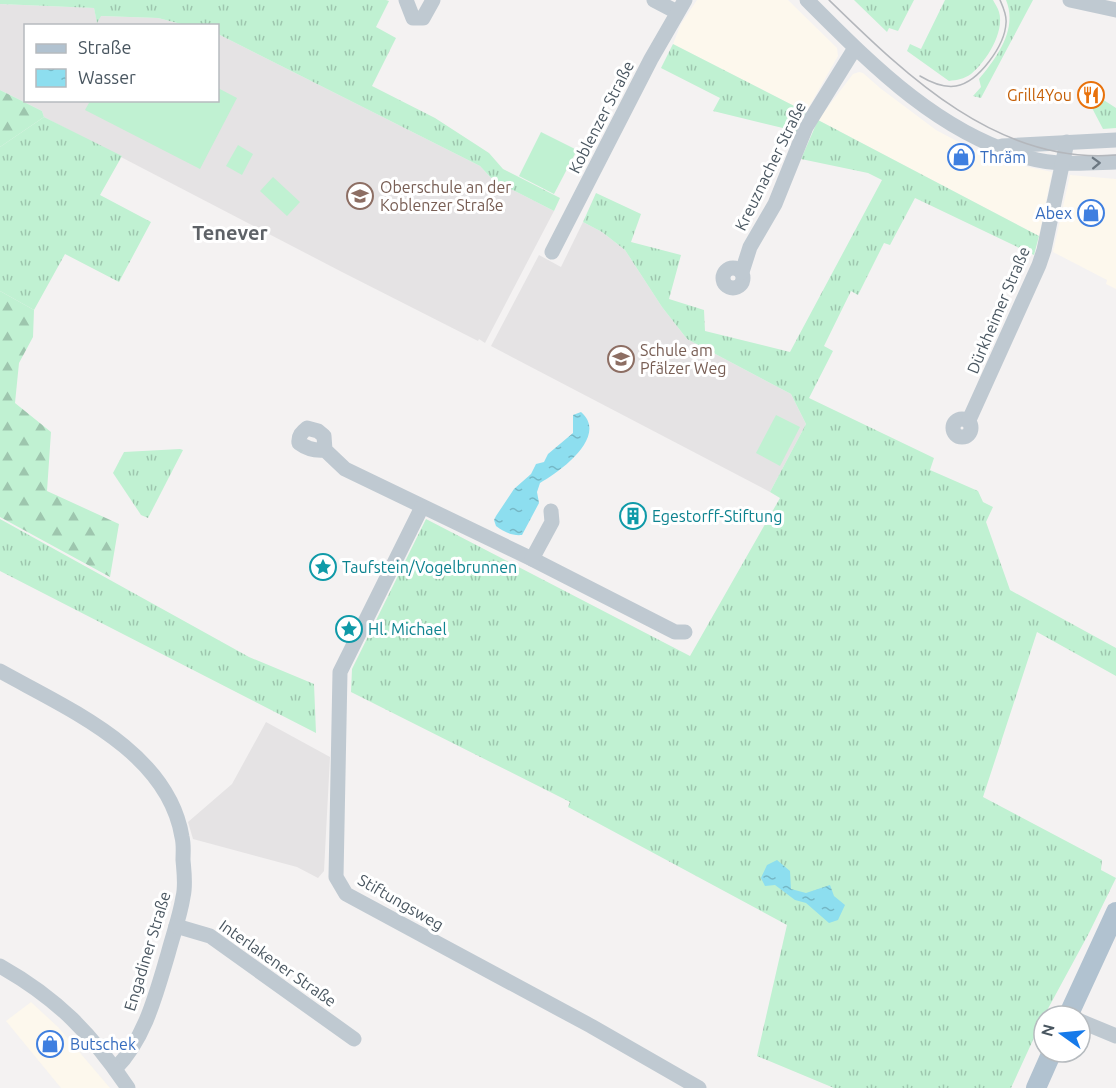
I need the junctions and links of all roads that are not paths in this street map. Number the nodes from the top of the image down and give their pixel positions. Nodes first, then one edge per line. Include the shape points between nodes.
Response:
1 (406, 0) edge
2 (433, 0) edge
3 (654, 0) edge
4 (807, 0) edge
5 (1070, 0) edge
6 (681, 6) edge
7 (1116, 10) edge
8 (855, 48) junction
9 (1116, 140) edge
10 (1067, 142) junction
11 (998, 146) junction
12 (1116, 162) edge
13 (1063, 164) junction
14 (552, 252) dead end
15 (742, 272) dead end
16 (969, 420) dead end
17 (325, 450) dead end
18 (422, 507) junction
19 (551, 511) dead end
20 (532, 559) junction
21 (685, 632) dead end
22 (0, 671) edge
23 (1116, 912) edge
24 (176, 926) junction
25 (6, 969) edge
26 (1074, 1004) edge
27 (1092, 1026) edge
28 (1116, 1036) edge
29 (354, 1039) dead end
30 (1047, 1064) edge
31 (115, 1069) junction
32 (128, 1088) edge
33 (699, 1088) edge
34 (1036, 1088) edge

1 - 2 street via 413,18 423,18
3 - 6 street
4 - 8 street
5 - 7 street
6 - 14 street, Koblenzer Straße
8 - 11 street via 895,84 945,120
8 - 15 street, Kreuznacher Straße via 806,127
9 - 10 street
10 - 11 street
10 - 13 street, Dürkheimer Straße
11 - 13 street via 1029,158
13 -> 12 street
13 - 16 street, Dürkheimer Straße via 1039,265
17 - 18 street via 345,469
18 - 20 street
18 - 33 street, Stiftungsweg via 340,672 336,877 346,894
19 - 20 street via 552,522
20 - 21 street via 675,632
22 - 24 street, Engadiner Straße via 122,743 165,792 182,837 184,896
23 - 26 main road
24 - 29 street, Interlakener Straße via 210,936
24 - 31 street, Engadiner Straße via 142,1029 128,1056
25 - 31 street via 64,1009
27 - 28 street
30 - 34 main road
31 - 32 street

